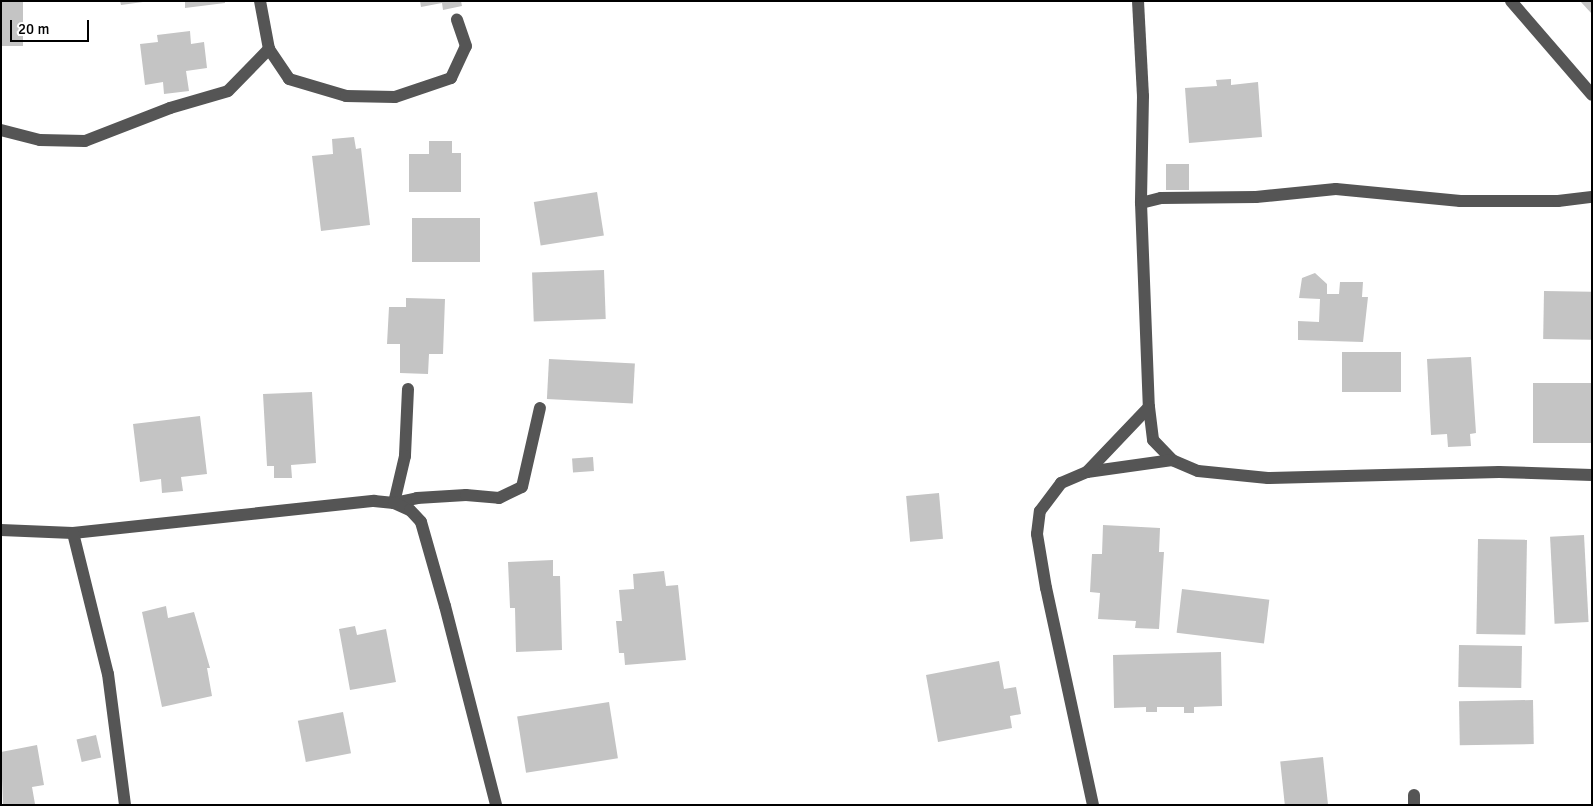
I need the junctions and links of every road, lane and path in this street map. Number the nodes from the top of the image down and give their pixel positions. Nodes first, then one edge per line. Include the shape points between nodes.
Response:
1 (260, 1) edge
2 (1138, 1) edge
3 (1512, 1) edge
4 (457, 20) dead end
5 (269, 49) junction
6 (1592, 95) edge
7 (1, 130) edge
8 (1592, 197) edge
9 (1141, 203) junction
10 (408, 389) dead end
11 (1149, 407) junction
12 (540, 408) dead end
13 (1172, 460) junction
14 (1087, 472) junction
15 (1592, 475) edge
16 (394, 503) junction
17 (1, 530) edge
18 (73, 533) junction
19 (125, 805) edge
20 (496, 805) edge
21 (1093, 805) edge

1 - 5 street
2 - 9 street via 1143,96
3 - 6 street
4 - 5 street via 466,46 451,78 395,97 346,96 289,78
5 - 7 street via 228,91 170,108 84,141 40,140
8 - 9 street via 1558,201 1460,201 1336,189 1256,197 1161,198
9 - 11 street
10 - 16 street via 406,456
11 - 13 street via 1153,440
11 - 14 street
12 - 16 street via 522,487 499,498 466,494
13 - 14 street
13 - 15 street via 1198,471 1268,478 1499,472
14 - 21 street via 1061,483 1048,498 1040,512 1037,534
16 - 18 street via 374,501
16 - 20 street via 410,510 421,522
17 - 18 street
18 - 19 street via 108,674

